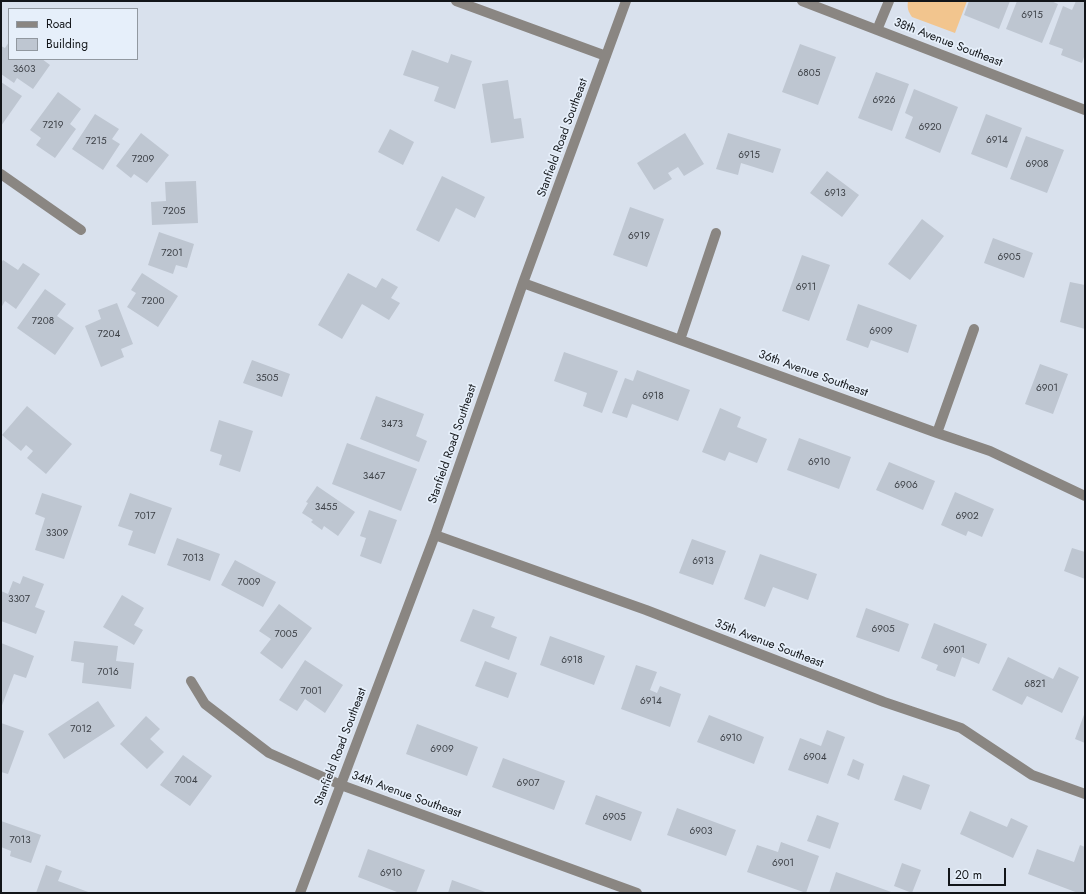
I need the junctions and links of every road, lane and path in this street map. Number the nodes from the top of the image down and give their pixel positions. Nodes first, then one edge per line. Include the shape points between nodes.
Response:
1 (456, 1) edge
2 (626, 1) edge
3 (802, 1) edge
4 (889, 1) edge
5 (877, 30) junction
6 (606, 56) junction
7 (1085, 110) edge
8 (1, 174) edge
9 (81, 230) dead end
10 (716, 233) dead end
11 (524, 283) junction
12 (974, 329) dead end
13 (680, 340) junction
14 (937, 433) junction
15 (1085, 496) edge
16 (435, 535) junction
17 (192, 681) dead end
18 (341, 785) junction
19 (1085, 794) edge
20 (300, 893) edge
21 (636, 893) edge

1 - 6 street
2 - 6 street, Stanfield Road Southeast
3 - 5 street, 38th Avenue Southeast
4 - 5 street
5 - 7 street, 38th Avenue Southeast
6 - 11 street, Stanfield Road Southeast
8 - 9 street
10 - 13 street
11 - 13 street, 36th Avenue Southeast
11 - 16 street, Stanfield Road Southeast
12 - 14 street
13 - 14 street, 36th Avenue Southeast
14 - 15 street, 36th Avenue Southeast via 990,451
16 - 18 street, Stanfield Road Southeast
16 - 19 street, 35th Avenue Southeast via 646,610 884,702 961,728 1032,775
17 - 18 street, 34th Avenue Southeast via 205,704 269,753
18 - 20 street, Stanfield Road Southeast
18 - 21 street, 34th Avenue Southeast

